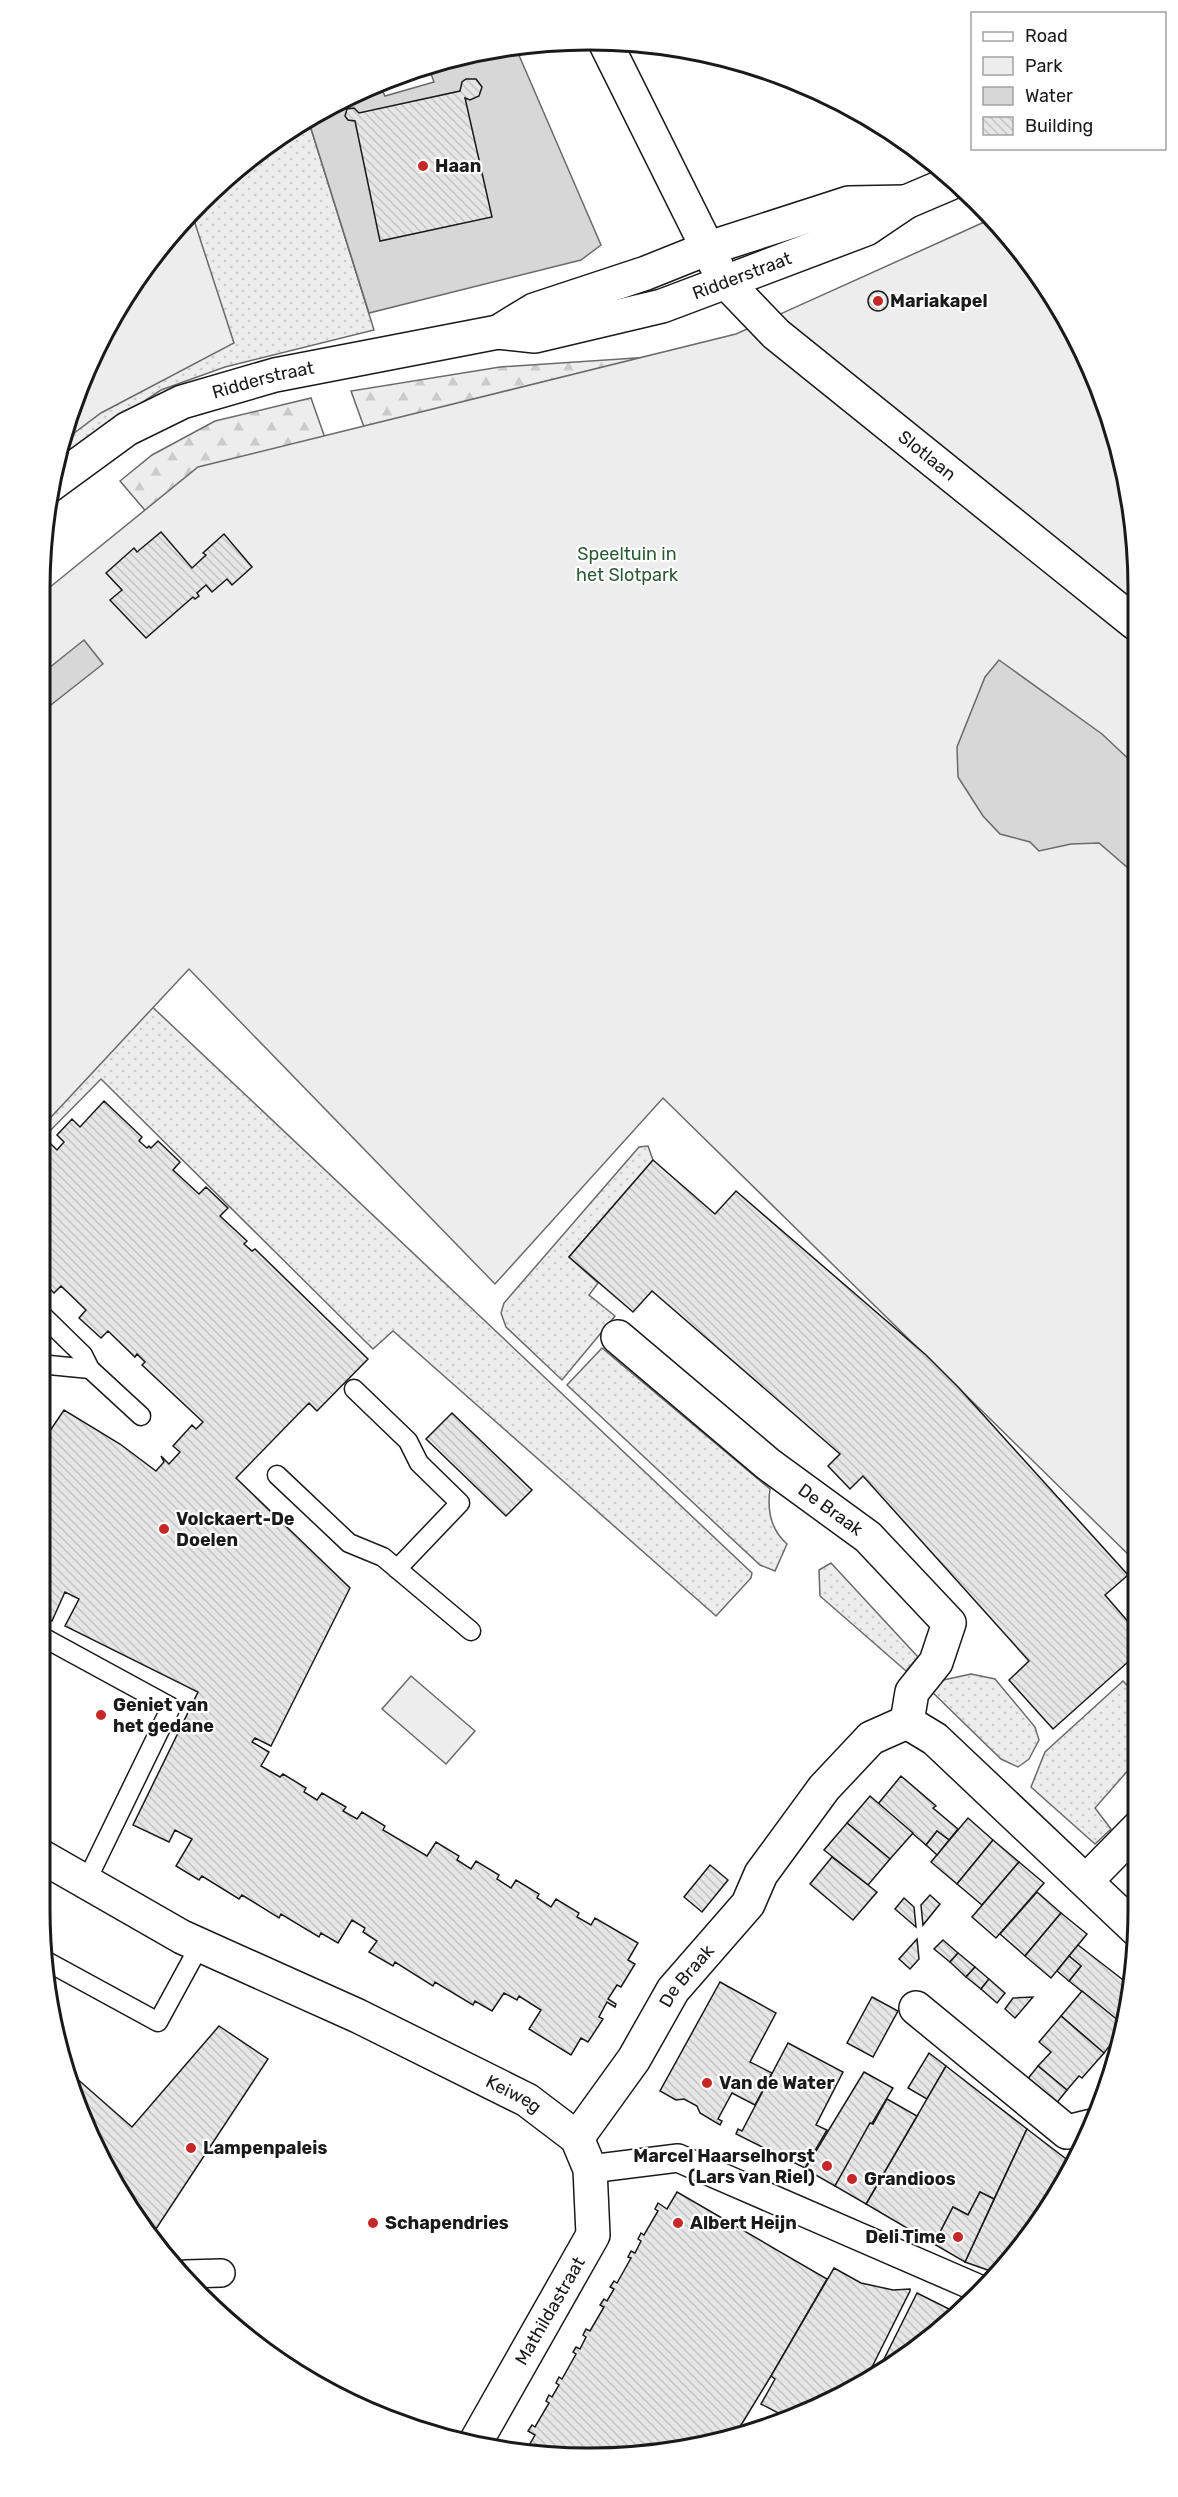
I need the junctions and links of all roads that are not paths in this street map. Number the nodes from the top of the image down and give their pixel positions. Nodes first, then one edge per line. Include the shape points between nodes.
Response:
1 (609, 51) edge
2 (947, 185) edge
3 (906, 202) junction
4 (706, 249) junction
5 (726, 282) junction
6 (498, 332) junction
7 (62, 477) edge
8 (1128, 617) edge
9 (50, 1322) edge
10 (618, 1337) dead end
11 (50, 1365) edge
12 (90, 1368) junction
13 (354, 1389) dead end
14 (141, 1416) dead end
15 (277, 1475) dead end
16 (397, 1569) junction
17 (471, 1631) dead end
18 (50, 1641) edge
19 (907, 1722) junction
20 (1128, 1838) edge
21 (50, 1861) edge
22 (1086, 1881) junction
23 (86, 1882) junction
24 (1128, 1921) edge
25 (200, 1945) junction
26 (53, 1965) edge
27 (916, 2008) dead end
28 (1081, 2129) edge
29 (577, 2138) junction
30 (590, 2169) junction
31 (221, 2273) dead end
32 (193, 2274) edge
33 (973, 2286) edge
34 (479, 2436) edge

1 - 4 street
2 - 3 street, Ridderstraat
3 - 4 street, Ridderstraat via 849,203
3 - 5 street, Ridderstraat via 866,230
4 - 5 street, Slotlaan
4 - 6 street, Ridderstraat via 534,309
5 - 6 street, Ridderstraat via 662,306 535,336
5 - 8 street, Slotlaan via 776,334
6 - 7 street, Ridderstraat via 275,375 182,402 127,429
9 - 12 lane via 83,1354
10 - 19 street, De Braak via 768,1464 868,1537 949,1623 936,1662 912,1692
11 - 12 lane
12 - 14 lane
13 - 16 lane via 408,1441 419,1463 460,1503
15 - 16 lane via 349,1543 381,1556
16 - 17 lane
18 - 23 lane via 171,1707
19 - 22 street via 935,1739
19 - 29 street, De Braak via 871,1738 824,1788 761,1874 748,1904 673,1990 634,2060
20 - 22 street
21 - 23 street, Keiweg
22 - 24 street
23 - 25 street, Keiweg
25 - 26 lane via 158,2022
25 - 29 street, Keiweg via 358,2016 527,2100
27 - 28 street via 1067,2132
29 - 30 street
30 - 33 street via 678,2158
30 - 34 street, Mathildastraat via 593,2235
31 - 32 street

